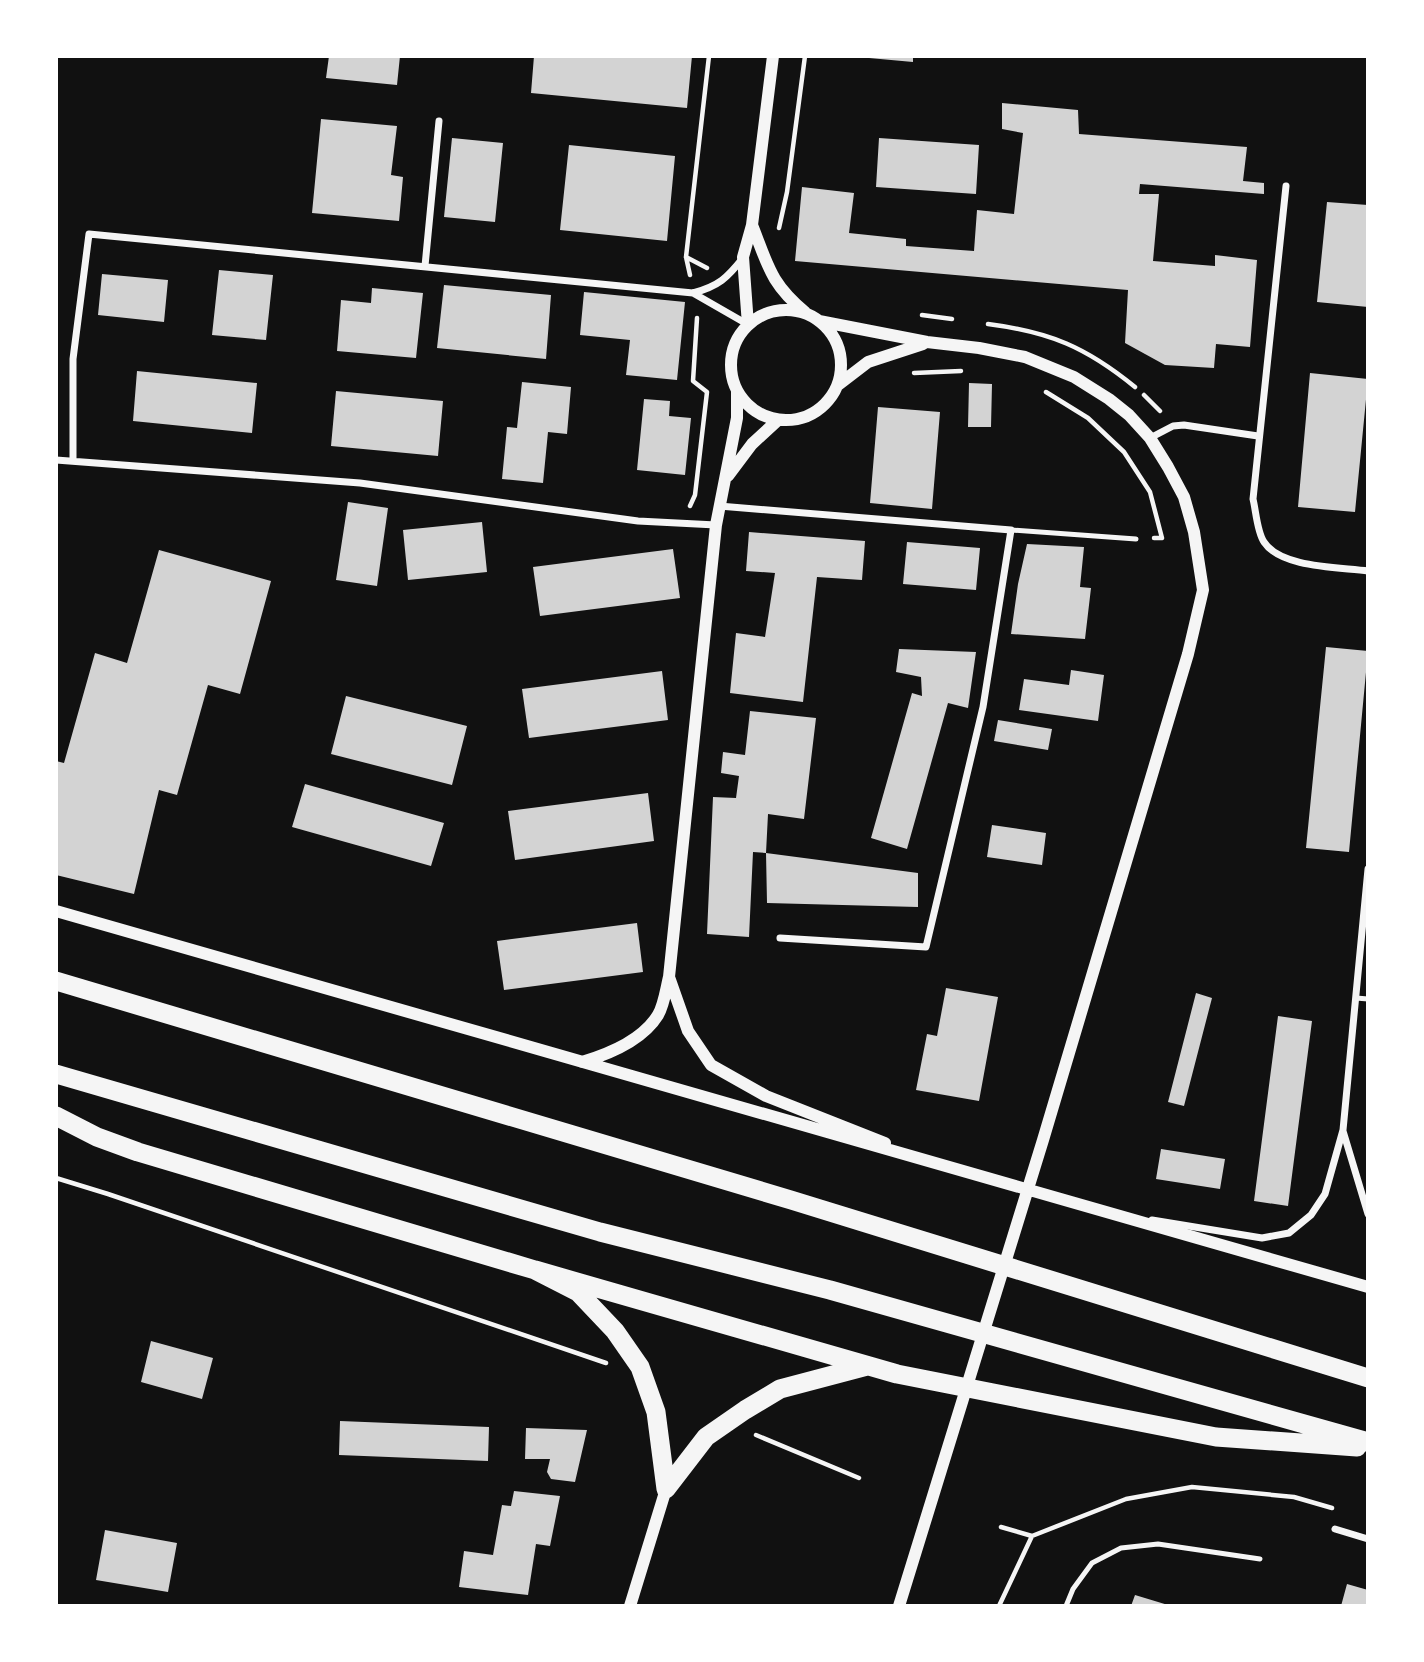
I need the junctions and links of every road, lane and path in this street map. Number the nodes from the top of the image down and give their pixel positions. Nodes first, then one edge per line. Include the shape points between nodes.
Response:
1 (773, 56) edge
2 (805, 56) edge
3 (439, 121) dead end
4 (1286, 186) dead end
5 (751, 225) junction
6 (779, 228) dead end
7 (743, 257) junction
8 (425, 267) junction
9 (693, 293) junction
10 (806, 314) junction
11 (819, 321) junction
12 (748, 325) junction
13 (927, 342) junction
14 (887, 354) junction
15 (967, 371) dead end
16 (838, 385) junction
17 (1035, 385) dead end
18 (737, 392) junction
19 (778, 420) junction
20 (1258, 436) junction
21 (1150, 438) junction
22 (56, 460) edge
23 (73, 461) junction
24 (726, 480) junction
25 (719, 506) junction
26 (716, 525) junction
27 (1011, 530) junction
28 (1136, 539) joint
29 (1368, 571) edge
30 (1368, 869) edge
31 (56, 911) edge
32 (780, 938) dead end
33 (669, 978) junction
34 (56, 982) edge
35 (1356, 998) junction
36 (1368, 999) edge
37 (582, 1063) junction
38 (56, 1074) edge
39 (56, 1116) edge
40 (1343, 1130) junction
41 (957, 1171) junction
42 (56, 1178) edge
43 (1100, 1211) junction
44 (1368, 1214) edge
45 (535, 1270) junction
46 (1368, 1287) edge
47 (607, 1363) dead end
48 (868, 1366) junction
49 (1368, 1378) edge
50 (755, 1435) dead end
51 (1368, 1442) edge
52 (1368, 1447) edge
53 (859, 1478) dead end
54 (666, 1489) junction
55 (1343, 1511) dead end
56 (1001, 1527) dead end
57 (1335, 1529) dead end
58 (1032, 1536) junction
59 (1368, 1539) edge
60 (1259, 1559) dead end
61 (630, 1606) edge
62 (899, 1606) edge
63 (999, 1606) edge
64 (1066, 1606) edge

1 - 5 street
2 - 6 path via 788,192
3 - 8 street
4 - 20 street
5 - 7 street
5 - 10 street via 773,279
7 - 9 street via 726,279
7 - 12 street
8 - 9 street
8 - 23 street via 89,234 73,359
9 - 12 street
10 - 11 street
10 - 12 street via 769,312
11 - 13 street
11 - 16 street via 831,333 840,354
12 - 18 street via 731,358
13 - 14 street
13 - 21 street via 1025,357 1074,377 1129,415
14 - 15 path via 891,376
14 - 16 street
16 - 19 street via 811,415
17 - 28 path via 1088,418 1124,452 1150,492 1162,538
18 - 19 street via 758,414
18 - 24 street
19 - 24 street via 752,444
20 - 21 street via 1184,425
20 - 29 street via 1253,499 1263,541 1277,555 1295,561
21 - 62 street via 1184,497 1203,590 1043,1140
22 - 23 street
23 - 26 street via 360,483 638,521
24 - 25 street
25 - 26 street
25 - 27 street
26 - 33 street
27 - 28 lane
27 - 32 street via 983,707 926,947
30 - 35 street
31 - 37 street
33 - 37 street via 658,1015 641,1033 611,1053
33 - 41 street via 688,1031 711,1065 766,1096
34 - 49 highway via 778,1196
35 - 36 lane
35 - 40 street
37 - 41 street
38 - 51 highway via 600,1232 831,1290
39 - 45 highway via 97,1137 170,1163
40 - 43 street via 1325,1194 1311,1215 1289,1233 1262,1238
40 - 44 street
41 - 43 street
42 - 47 path
43 - 46 street
45 - 48 highway
45 - 54 highway via 578,1292 615,1331 640,1367 656,1412
48 - 52 highway via 1216,1437
48 - 54 highway via 780,1389 745,1409 706,1437
50 - 53 path
54 - 61 street
55 - 58 path via 1294,1497 1192,1488 1126,1499
56 - 58 path
57 - 59 street
58 - 63 path
60 - 64 lane via 1158,1544 1121,1548 1092,1563

